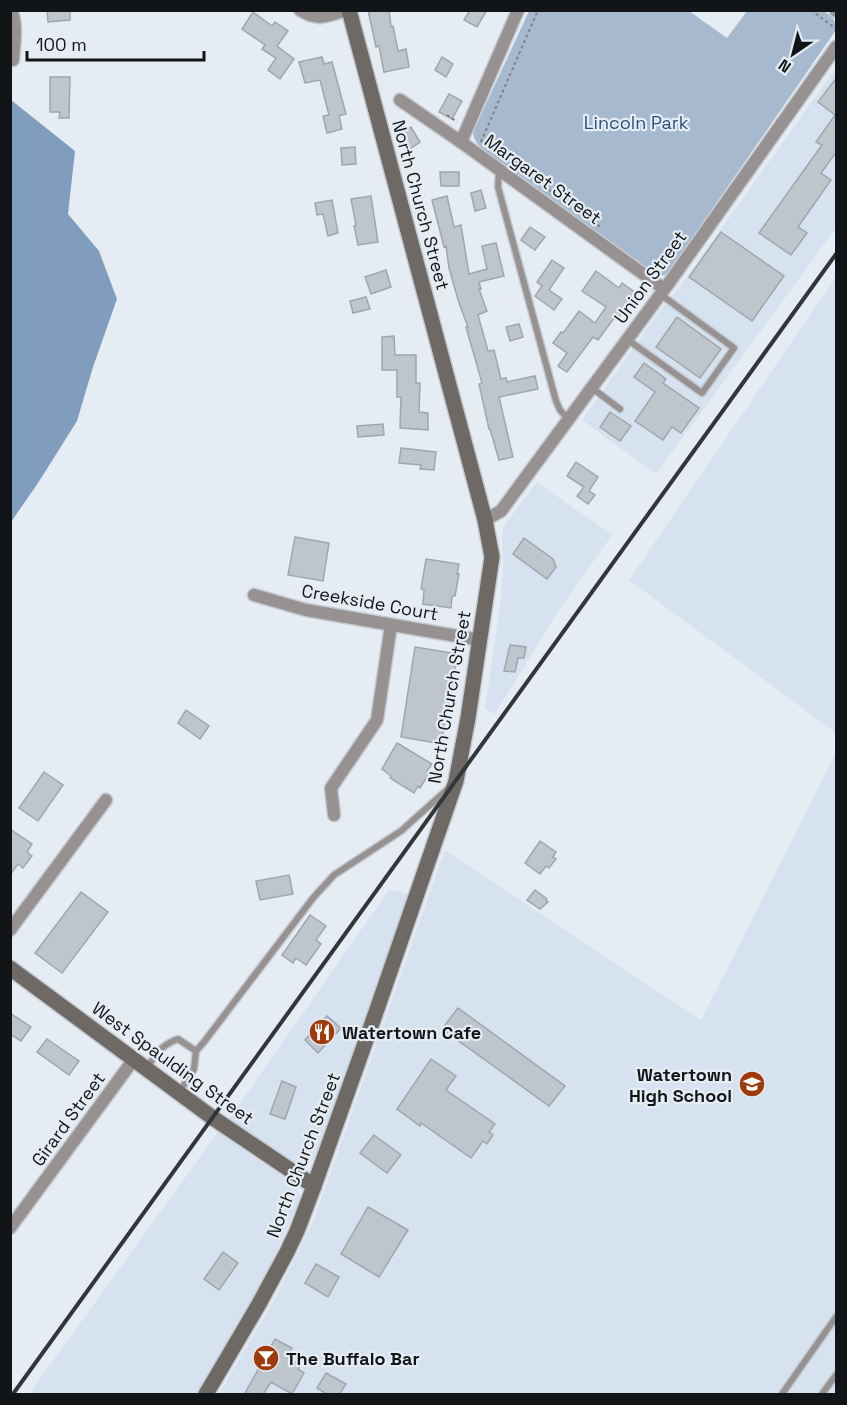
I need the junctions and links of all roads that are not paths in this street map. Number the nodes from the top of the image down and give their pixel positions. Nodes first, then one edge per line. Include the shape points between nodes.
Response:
1 (11, 10) edge
2 (300, 10) edge
3 (347, 10) edge
4 (518, 10) edge
5 (837, 47) edge
6 (13, 60) dead end
7 (400, 100) dead end
8 (461, 142) junction
9 (499, 170) junction
10 (662, 291) junction
11 (627, 339) junction
12 (592, 387) junction
13 (620, 409) dead end
14 (568, 419) junction
15 (484, 520) junction
16 (254, 595) dead end
17 (391, 625) junction
18 (480, 640) junction
19 (456, 781) junction
20 (106, 800) dead end
21 (334, 814) dead end
22 (10, 930) edge
23 (10, 968) edge
24 (196, 1051) junction
25 (140, 1064) junction
26 (179, 1093) junction
27 (315, 1186) junction
28 (10, 1228) edge
29 (837, 1317) edge
30 (837, 1375) edge
31 (206, 1395) edge
32 (782, 1395) edge
33 (822, 1395) edge

1 - 6 street via 15,27
2 - 3 street via 318,18
3 - 15 main road, North Church Street
4 - 8 street
5 - 10 street, Union Street
7 - 8 street, Margaret Street
8 - 9 street, Margaret Street
9 - 10 street, Margaret Street
9 - 14 lane via 498,187 556,401
10 - 11 street, Union Street
10 - 11 lane via 734,348 702,393
11 - 12 street, Union Street
12 - 13 lane
12 - 14 street, Union Street
14 - 15 street, Union Street via 501,511
15 - 18 main road, North Church Street via 492,557
16 - 17 street, Creekside Court via 306,610
17 - 18 street, Creekside Court
17 - 21 street via 377,720 331,788
18 - 19 main road, North Church Street
19 - 24 lane via 400,831 334,875
19 - 27 main road, North Church Street
20 - 22 street
23 - 25 main road, West Spaulding Street
24 - 25 lane via 178,1039
24 - 26 lane via 194,1069
25 - 26 main road, West Spaulding Street
25 - 28 street, Girard Street
26 - 27 main road, West Spaulding Street
27 - 31 main road, North Church Street via 275,1275
29 - 32 lane
30 - 33 lane

